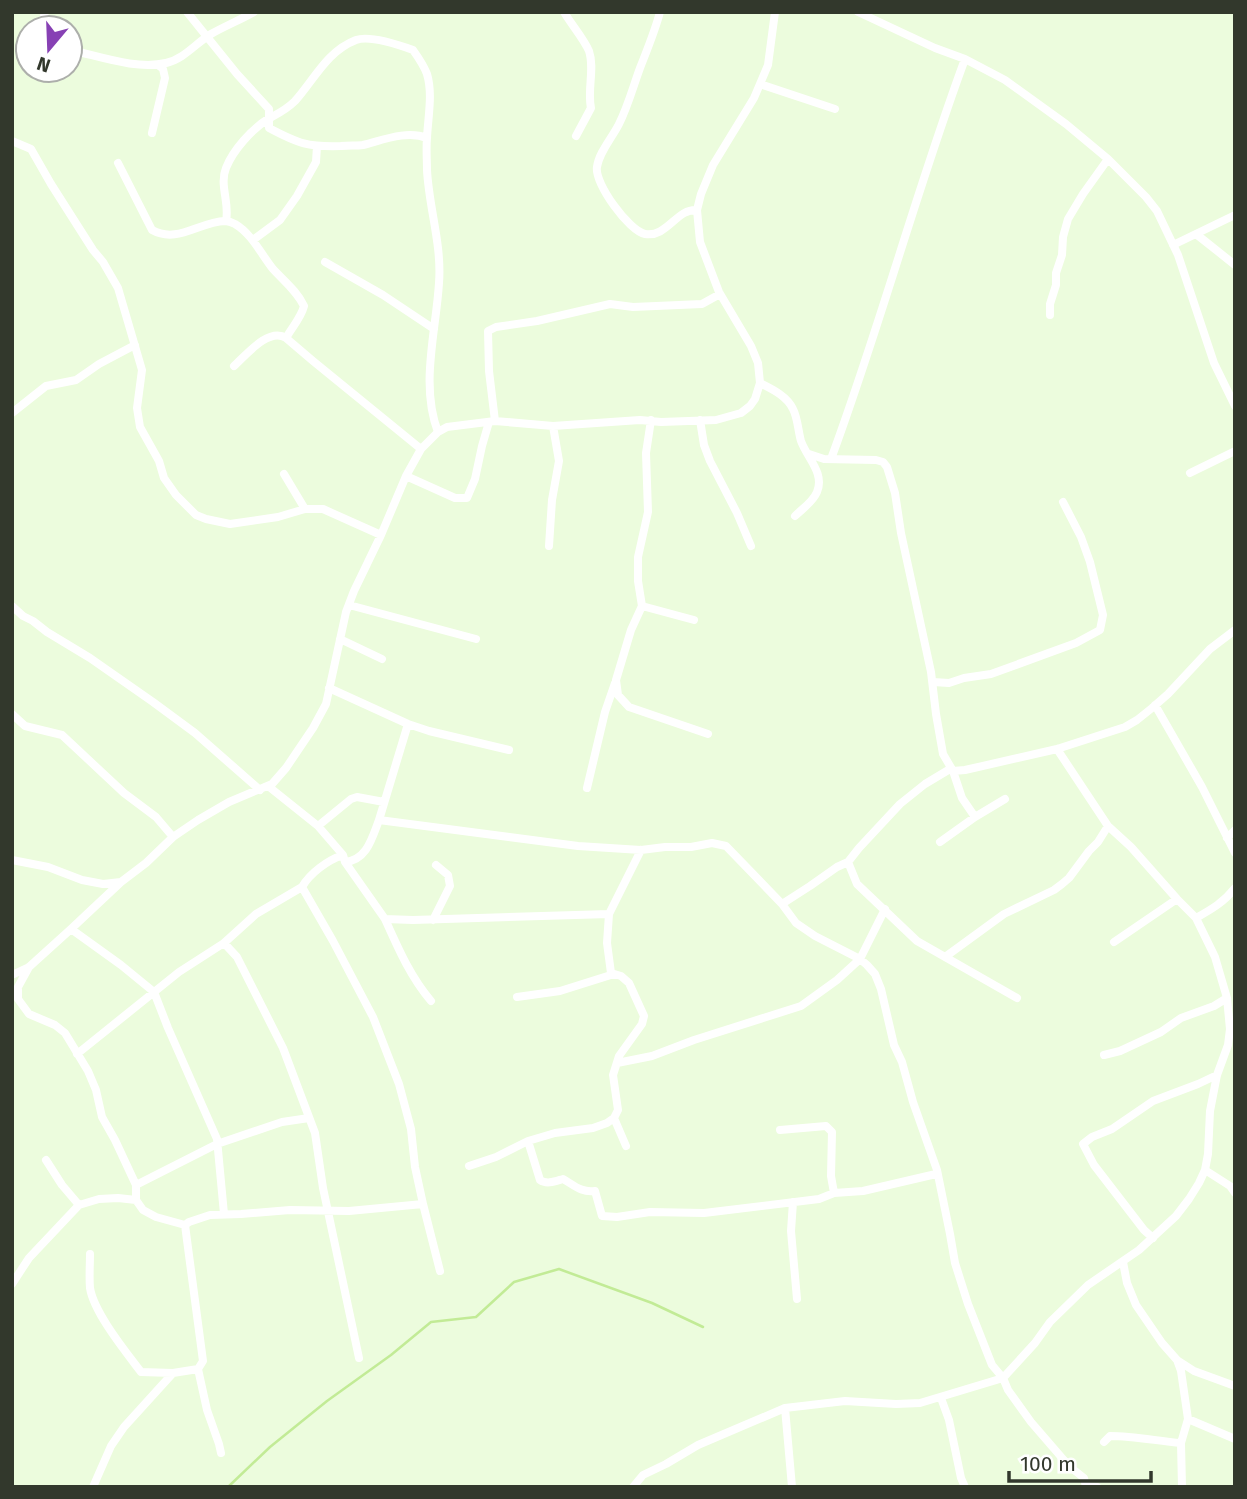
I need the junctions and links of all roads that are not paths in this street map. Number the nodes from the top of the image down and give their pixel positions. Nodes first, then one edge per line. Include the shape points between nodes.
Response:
1 (187, 12) edge
2 (254, 12) edge
3 (564, 12) edge
4 (660, 12) edge
5 (775, 12) edge
6 (858, 12) edge
7 (208, 36) junction
8 (84, 54) edge
9 (965, 59) junction
10 (158, 65) junction
11 (760, 84) junction
12 (835, 109) dead end
13 (269, 119) junction
14 (152, 133) dead end
15 (576, 135) dead end
16 (427, 138) junction
17 (12, 141) edge
18 (317, 146) junction
19 (1108, 159) junction
20 (118, 163) dead end
21 (697, 210) junction
22 (1235, 215) edge
23 (226, 221) junction
24 (1196, 234) junction
25 (253, 240) junction
26 (1173, 244) junction
27 (325, 262) dead end
28 (1235, 265) edge
29 (720, 294) junction
30 (1050, 315) dead end
31 (434, 329) junction
32 (286, 338) junction
33 (135, 345) junction
34 (234, 366) dead end
35 (760, 383) junction
36 (1235, 406) edge
37 (12, 413) edge
38 (651, 420) junction
39 (700, 420) junction
40 (492, 422) junction
41 (553, 426) junction
42 (438, 432) junction
43 (421, 449) junction
44 (1235, 451) edge
45 (809, 454) junction
46 (831, 459) junction
47 (1190, 473) dead end
48 (285, 474) dead end
49 (406, 476) junction
50 (1063, 502) dead end
51 (305, 509) junction
52 (795, 516) dead end
53 (381, 535) junction
54 (549, 546) dead end
55 (751, 546) dead end
56 (349, 605) junction
57 (12, 606) edge
58 (642, 606) junction
59 (694, 620) dead end
60 (1235, 630) edge
61 (340, 639) junction
62 (476, 639) dead end
63 (382, 659) dead end
64 (616, 680) junction
65 (933, 682) junction
66 (329, 688) junction
67 (1155, 705) junction
68 (12, 714) edge
69 (408, 724) junction
70 (708, 734) dead end
71 (1057, 749) junction
72 (509, 750) dead end
73 (950, 768) junction
74 (264, 788) junction
75 (587, 788) dead end
76 (1005, 799) dead end
77 (384, 802) junction
78 (975, 817) junction
79 (379, 820) junction
80 (318, 825) junction
81 (1108, 826) junction
82 (1235, 830) edge
83 (173, 837) junction
84 (1227, 838) junction
85 (940, 842) dead end
86 (641, 850) junction
87 (1235, 853) edge
88 (344, 858) junction
89 (12, 860) edge
90 (848, 862) junction
91 (436, 865) dead end
92 (121, 882) junction
93 (302, 887) junction
94 (1235, 888) edge
95 (1177, 900) junction
96 (782, 904) junction
97 (885, 909) junction
98 (609, 914) junction
99 (1196, 918) junction
100 (384, 919) junction
101 (433, 920) junction
102 (71, 929) junction
103 (1114, 942) dead end
104 (223, 943) junction
105 (945, 957) junction
106 (860, 959) junction
107 (29, 967) junction
108 (614, 974) junction
109 (12, 975) edge
110 (154, 992) junction
111 (517, 997) dead end
112 (1017, 998) dead end
113 (1227, 999) junction
114 (431, 1001) dead end
115 (77, 1055) junction
116 (1104, 1055) dead end
117 (617, 1063) junction
118 (1217, 1075) junction
119 (309, 1118) junction
120 (614, 1118) junction
121 (780, 1130) dead end
122 (528, 1141) junction
123 (217, 1144) junction
124 (626, 1146) dead end
125 (46, 1160) dead end
126 (469, 1166) dead end
127 (1205, 1170) junction
128 (936, 1174) junction
129 (136, 1185) junction
130 (834, 1193) junction
131 (1235, 1193) edge
132 (136, 1200) junction
133 (793, 1202) junction
134 (423, 1204) junction
135 (79, 1205) junction
136 (328, 1210) junction
137 (224, 1214) junction
138 (185, 1225) junction
139 (1153, 1238) junction
140 (90, 1254) dead end
141 (1123, 1262) junction
142 (440, 1270) dead end
143 (12, 1284) edge
144 (797, 1299) dead end
145 (359, 1358) dead end
146 (1177, 1360) junction
147 (198, 1368) junction
148 (173, 1373) junction
149 (1003, 1378) junction
150 (1235, 1386) edge
151 (941, 1398) junction
152 (785, 1408) junction
153 (1188, 1419) junction
154 (1235, 1439) edge
155 (1104, 1442) dead end
156 (1181, 1443) junction
157 (221, 1453) dead end
158 (93, 1487) edge
159 (633, 1487) edge
160 (792, 1487) edge
161 (965, 1487) edge
162 (1086, 1487) edge
163 (1097, 1487) edge
164 (1182, 1487) edge

1 - 7 street
2 - 7 street
3 - 15 street via 589,52 591,68 591,108
4 - 21 street via 619,124 596,171 620,214 640,233 661,232 686,212
5 - 11 street via 768,65
6 - 9 street
7 - 10 street via 186,54
7 - 13 street via 269,108
8 - 10 street via 120,63
9 - 19 street via 1004,80
9 - 46 street
10 - 14 street via 165,78
11 - 12 street
11 - 21 street via 713,165
13 - 16 street via 297,99 338,50 358,39 387,41 414,50 426,73
13 - 18 street via 269,128 299,143
13 - 23 street via 248,135 227,164
16 - 18 street via 419,135 360,145
16 - 31 street via 438,245
17 - 33 street via 31,149 103,262 118,288
18 - 25 street via 316,162 298,196 280,220
19 - 26 street via 1157,211
19 - 30 street via 1068,219
20 - 23 street via 152,230 177,234
21 - 29 street via 700,242
22 - 24 street
23 - 25 street
24 - 26 street
24 - 28 street
25 - 32 street via 304,306
26 - 36 street via 1214,363
27 - 31 street
29 - 35 street via 751,346
29 - 40 street via 702,304 610,304 488,331
31 - 42 street via 429,390
32 - 34 street via 271,335
32 - 43 street
33 - 37 street via 76,380 46,386
33 - 51 street via 142,370 137,408 140,427 164,478 196,515 230,524
35 - 39 street via 755,399 741,413
35 - 45 street via 785,397 794,410
38 - 39 street
38 - 41 street
38 - 58 street via 646,453 648,512 638,557
39 - 55 street via 710,461
40 - 41 street
40 - 42 street
40 - 49 street via 467,498 455,498
41 - 54 street via 559,461
42 - 43 street
43 - 49 street
44 - 47 street
45 - 46 street
45 - 52 street via 819,479 817,492
46 - 65 street via 876,460 887,467
48 - 51 street
49 - 53 street
50 - 65 street via 1090,562 1103,615 1100,630 991,674
51 - 53 street via 323,509
53 - 56 street
56 - 61 street
56 - 62 street
57 - 74 street via 153,702
58 - 59 street
58 - 64 street
60 - 67 street
61 - 63 street
61 - 66 street
64 - 70 street via 618,695 629,707
64 - 75 street
65 - 73 street via 943,754
66 - 69 street
66 - 74 street via 313,728 286,768
67 - 71 street via 1125,727
67 - 84 street
68 - 83 street via 25,726 62,735
69 - 72 street
69 - 77 street
71 - 73 street via 964,770
71 - 81 street
73 - 78 street
73 - 90 street via 900,804
74 - 80 street
74 - 83 street via 229,802
76 - 78 street
77 - 79 street
77 - 80 street via 351,799
78 - 85 street
79 - 86 street
79 - 88 street via 360,858
80 - 88 street
81 - 95 street
81 - 105 street via 1062,884 1004,914
82 - 84 street
83 - 92 street
84 - 87 street
86 - 96 street via 712,843 726,846
86 - 98 street
88 - 93 street via 326,864
88 - 100 street
89 - 92 street via 82,880
90 - 96 street
90 - 97 street via 857,884
91 - 101 street via 448,875 450,886
92 - 102 street
93 - 104 street via 256,914
93 - 134 street via 373,1017 399,1084
94 - 99 street via 1215,908
95 - 99 street
95 - 103 street
96 - 106 street via 796,923
97 - 105 street via 917,941
97 - 106 street
98 - 101 street
98 - 108 street via 609,968
99 - 113 street
100 - 101 street
100 - 114 street via 401,957
102 - 107 street
102 - 110 street
104 - 110 street
104 - 119 street via 237,957 283,1048
105 - 112 street
106 - 117 street via 801,1006 652,1056
106 - 128 street via 875,974 881,989
107 - 109 street
107 - 115 street via 18,987 18,999 29,1014 65,1033
108 - 111 street via 560,991
108 - 117 street via 629,983 644,1016
110 - 115 street
110 - 123 street
113 - 116 street
113 - 118 street via 1228,1045
115 - 129 street
117 - 120 street via 613,1075 618,1110
118 - 127 street
118 - 139 street via 1153,1101 1083,1144 1094,1165
119 - 123 street
119 - 136 street
120 - 122 street via 593,1128
120 - 124 street
121 - 130 street via 826,1126 832,1132
122 - 126 street
122 - 133 street via 540,1180 563,1179 587,1192 595,1191 602,1216 704,1213
123 - 129 street
123 - 137 street
125 - 135 street
127 - 131 street
127 - 139 street via 1176,1216
128 - 130 street
128 - 149 street via 968,1304 992,1365
129 - 132 street
130 - 133 street
132 - 135 street via 99,1199
132 - 138 street via 156,1217
133 - 144 street
134 - 136 street
134 - 142 street
135 - 143 street via 29,1258
136 - 137 street
136 - 145 street
137 - 138 street via 210,1214
138 - 147 street via 203,1350
139 - 141 street
140 - 148 street via 90,1289 116,1339 141,1372
141 - 146 street via 1136,1305
141 - 149 street via 1077,1294
146 - 150 street
146 - 153 street
147 - 148 street
147 - 157 street
148 - 158 street via 124,1427
149 - 151 street
149 - 162 street via 1031,1422 1084,1478
151 - 152 street via 896,1404 837,1401
151 - 161 street
152 - 159 street via 698,1445 643,1475
152 - 160 street
153 - 154 street
153 - 156 street
155 - 156 street via 1110,1436 1126,1436
156 - 164 street
162 - 163 street

